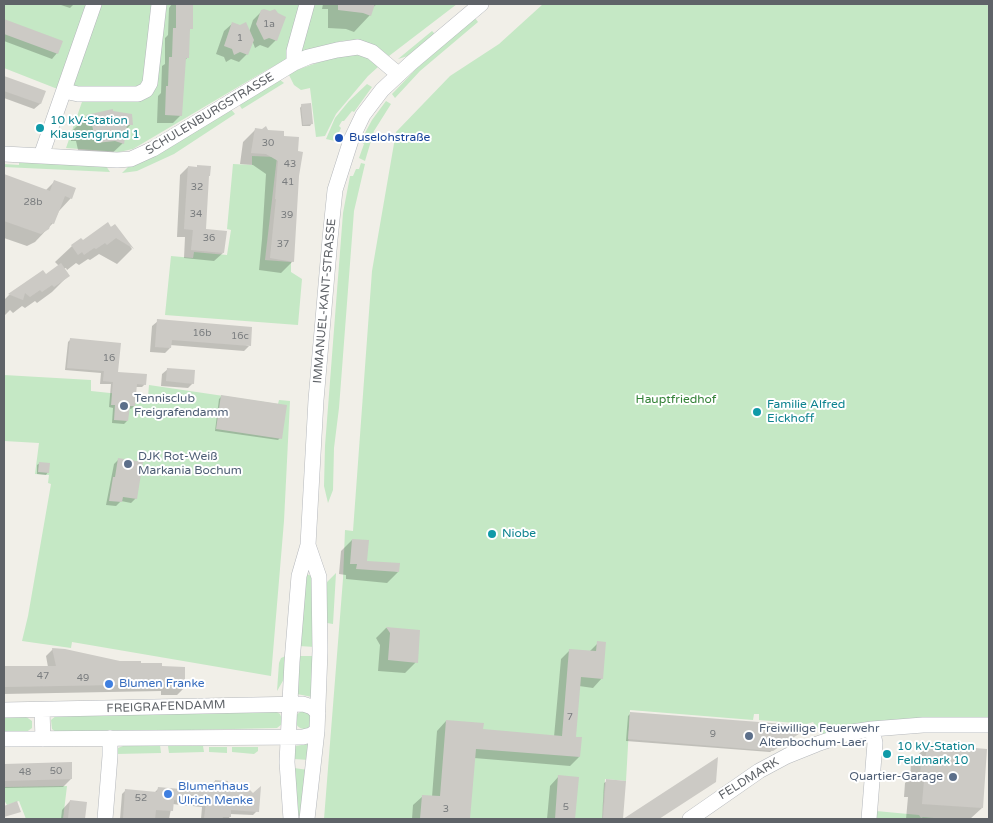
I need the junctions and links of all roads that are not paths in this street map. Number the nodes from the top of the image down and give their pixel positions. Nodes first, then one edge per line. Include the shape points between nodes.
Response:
1 (94, 4) edge
2 (159, 4) edge
3 (307, 4) edge
4 (482, 4) edge
5 (294, 63) junction
6 (398, 74) junction
7 (64, 91) junction
8 (4, 154) edge
9 (41, 156) junction
10 (308, 545) junction
11 (290, 704) junction
12 (4, 710) edge
13 (42, 710) junction
14 (318, 713) junction
15 (989, 725) edge
16 (872, 729) junction
17 (317, 731) junction
18 (288, 737) junction
19 (110, 738) junction
20 (4, 739) edge
21 (42, 739) junction
22 (105, 819) edge
23 (291, 819) edge
24 (307, 819) edge
25 (690, 819) edge
26 (868, 819) edge

1 - 7 street
2 - 7 street via 150,83 146,90 138,94
3 - 5 street via 294,51
4 - 6 street
5 - 6 street, SCHULENBURGSTRASSE via 315,55 358,47 372,52
5 - 9 street, SCHULENBURGSTRASSE via 132,159
6 - 10 street, IMMANUEL-KANT-STRASSE via 363,115 335,190 316,400
7 - 9 street
8 - 9 street, SCHULENBURGSTRASSE
10 - 11 street, IMMANUEL-KANT-STRASSE via 299,576
10 - 14 street, IMMANUEL-KANT-STRASSE via 319,577
11 - 13 street, FREIGRAFENDAMM
11 - 14 street via 303,704
11 - 18 street, IMMANUEL-KANT-STRASSE
12 - 13 street, FREIGRAFENDAMM
13 - 21 street
14 - 17 street, IMMANUEL-KANT-STRASSE
15 - 16 street, FELDMARK via 923,724
16 - 25 street, FELDMARK via 852,732 787,756 759,771
16 - 26 street via 875,743
17 - 18 street via 303,737
17 - 24 street, IMMANUEL-KANT-STRASSE
18 - 19 street
18 - 23 street, IMMANUEL-KANT-STRASSE
19 - 21 street
19 - 22 street
20 - 21 street

